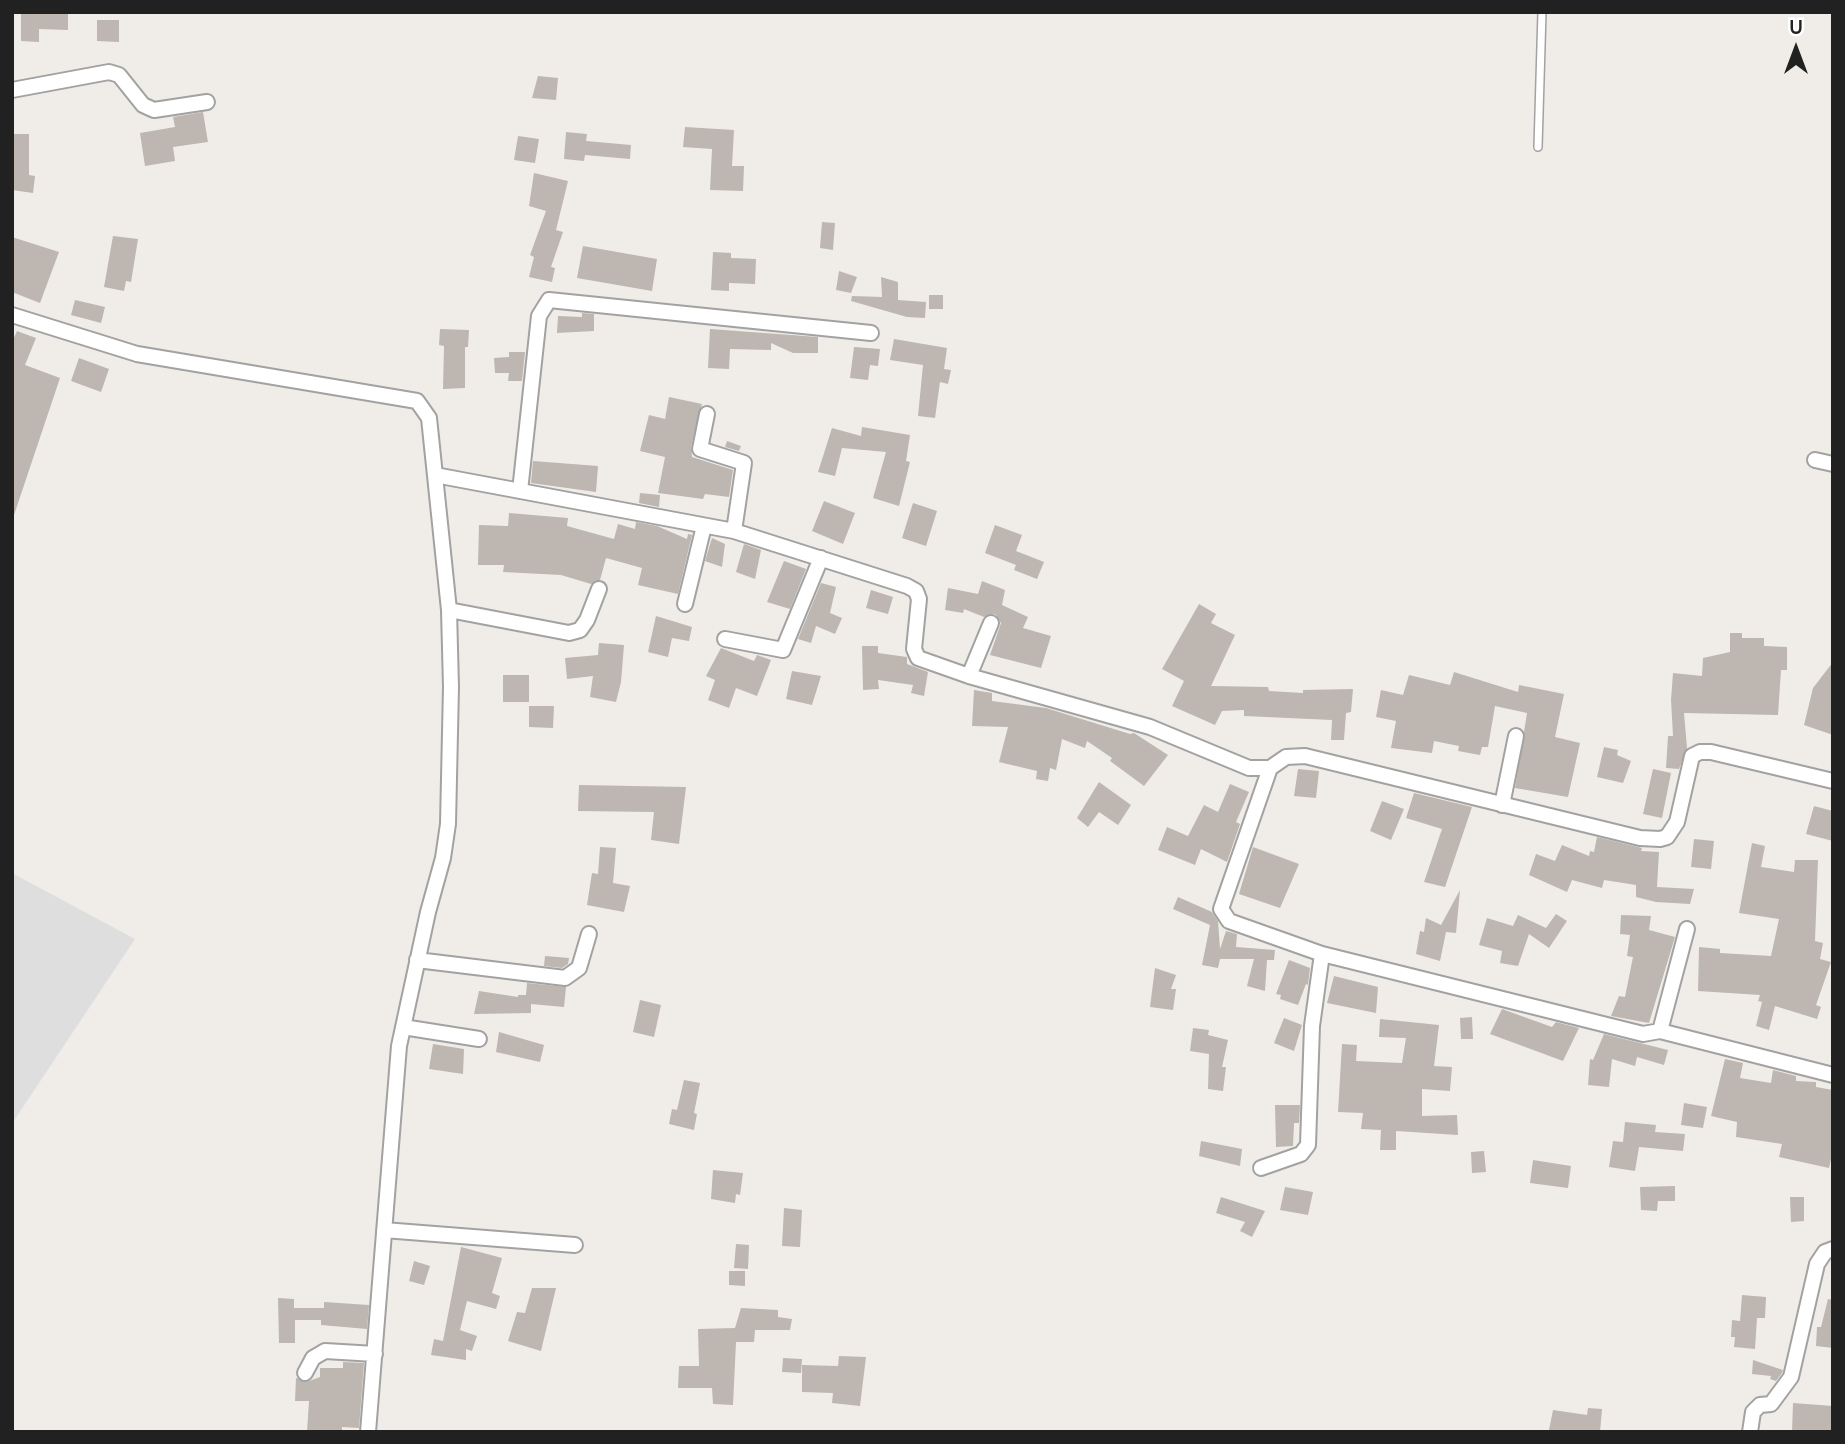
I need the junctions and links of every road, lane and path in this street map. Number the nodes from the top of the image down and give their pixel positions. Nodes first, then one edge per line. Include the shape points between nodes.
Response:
1 (1542, 12) edge
2 (12, 90) edge
3 (207, 102) dead end
4 (1538, 147) dead end
5 (12, 315) edge
6 (871, 333) dead end
7 (707, 414) dead end
8 (1815, 460) dead end
9 (1833, 464) edge
10 (435, 475) junction
11 (520, 491) junction
12 (704, 526) junction
13 (734, 531) junction
14 (821, 558) junction
15 (599, 589) dead end
16 (685, 604) dead end
17 (449, 610) junction
18 (992, 623) dead end
19 (725, 639) dead end
20 (969, 676) junction
21 (1516, 736) dead end
22 (1270, 768) junction
23 (1833, 781) edge
24 (1502, 805) junction
25 (1687, 929) dead end
26 (589, 934) dead end
27 (1322, 954) junction
28 (417, 960) junction
29 (403, 1027) junction
30 (1660, 1031) junction
31 (479, 1039) dead end
32 (1833, 1075) edge
33 (1261, 1168) dead end
34 (384, 1230) junction
35 (575, 1245) dead end
36 (1833, 1249) edge
37 (375, 1354) junction
38 (305, 1373) dead end
39 (368, 1432) edge
40 (1750, 1432) edge

1 - 4 lane
2 - 3 street via 109,72 118,75 143,105 154,110
5 - 10 street via 137,354 417,401 429,418
6 - 11 street via 549,300 539,316
7 - 13 street via 701,449 744,463
8 - 9 street
10 - 11 street
10 - 17 street
11 - 12 street
12 - 13 street
12 - 16 street
13 - 14 street
14 - 19 street via 782,650
14 - 20 street via 916,592 915,654
15 - 17 street via 587,620 569,633
17 - 28 street via 448,824
18 - 20 street
20 - 22 street via 1150,727 1249,768
21 - 24 street
22 - 24 street via 1286,757 1305,756
22 - 27 street via 1221,909 1228,921
23 - 24 street via 1700,752 1692,757 1677,822 1667,837 1660,839
25 - 30 street
26 - 28 street via 579,968 565,978
27 - 30 street via 1643,1034
27 - 33 street via 1312,1026 1308,1145 1301,1154
28 - 29 street
29 - 31 street
29 - 34 street
30 - 32 street
34 - 35 street
34 - 37 street
36 - 40 street via 1817,1264 1791,1377 1771,1404 1760,1405 1753,1412
37 - 38 street via 325,1351
37 - 39 street

